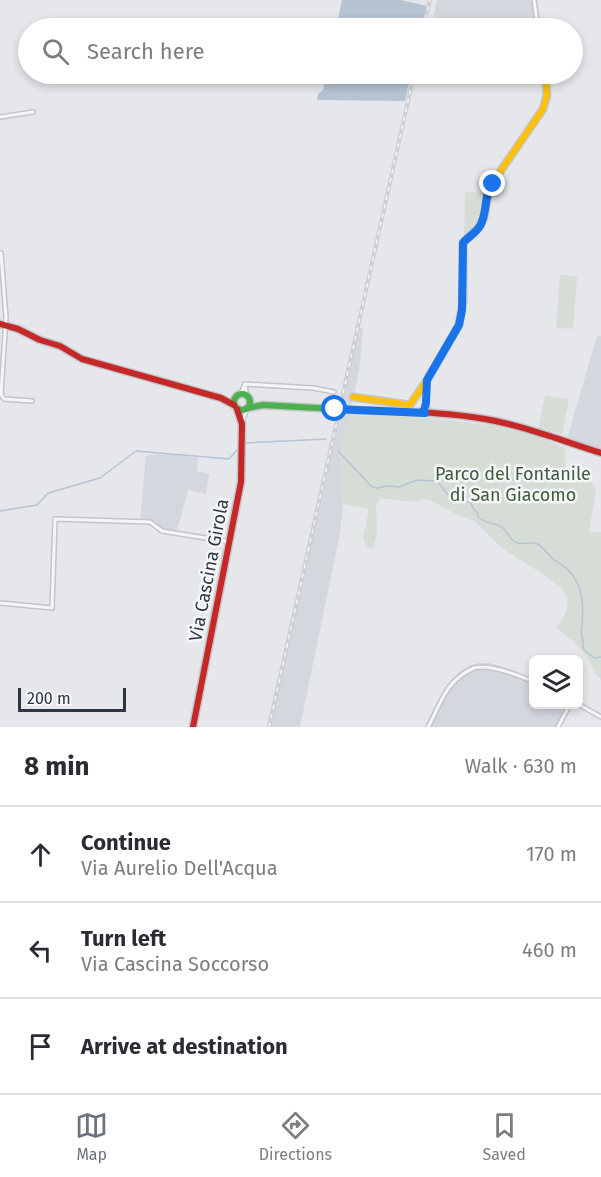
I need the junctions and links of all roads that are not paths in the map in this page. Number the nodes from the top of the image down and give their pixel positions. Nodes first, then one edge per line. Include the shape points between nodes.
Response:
1 (534, 0) edge
2 (537, 18) edge
3 (546, 84) edge
4 (33, 112) dead end
5 (0, 117) edge
6 (1, 253) edge
7 (2, 324) edge
8 (427, 380) junction
9 (245, 384) junction
10 (334, 392) dead end
11 (237, 396) junction
12 (248, 397) junction
13 (353, 397) dead end
14 (221, 398) junction
15 (32, 401) dead end
16 (262, 405) junction
17 (236, 407) junction
18 (247, 408) junction
19 (425, 413) junction
20 (242, 424) junction
21 (601, 453) edge
22 (230, 542) junction
23 (0, 603) edge
24 (529, 680) edge
25 (583, 707) edge
26 (568, 709) edge
27 (601, 717) edge
28 (193, 724) edge
29 (428, 727) edge
30 (558, 727) edge

1 - 2 street
3 - 8 street via 543,109 489,188 480,226 463,243 459,325
4 - 5 street
6 - 7 street via 6,308
7 - 14 street via 104,367
7 - 15 street via 2,397
8 - 13 street via 410,405
8 - 19 street
9 - 10 street
9 - 11 street
9 - 12 street
11 - 12 street
11 - 14 street
11 - 17 street
12 - 16 street
12 - 18 street
14 - 17 street
16 - 18 street
16 - 19 street, bridge
17 - 18 street
17 - 20 street, Via Cascina Girola
18 - 20 street, Via Cascina Girola
19 - 21 street via 509,424
20 - 22 street, Via Cascina Girola via 241,482
22 - 23 street via 162,531 150,522 55,519 52,608
22 - 28 street, Via Cascina Girola
24 - 29 street via 503,671 474,668 451,685
25 - 27 street
26 - 30 street

